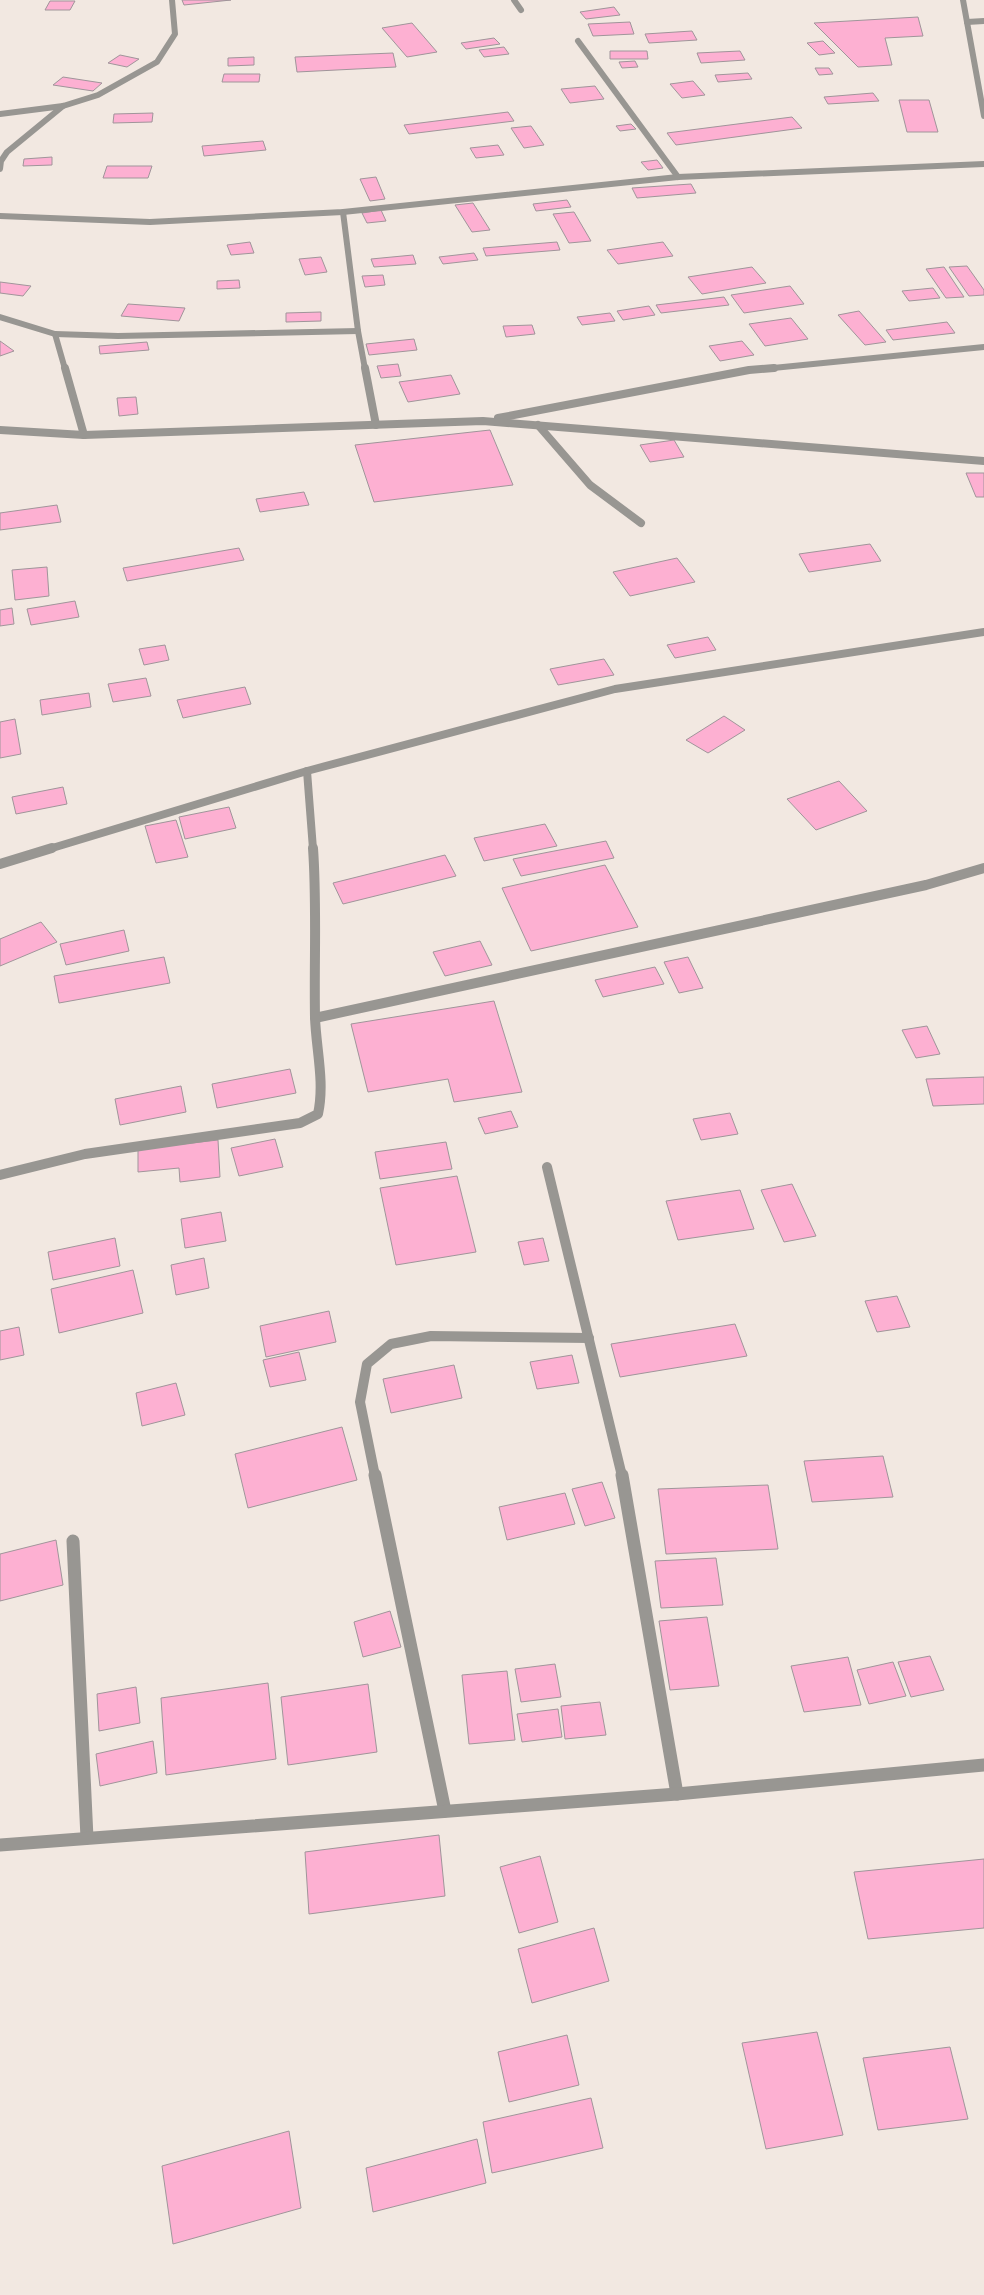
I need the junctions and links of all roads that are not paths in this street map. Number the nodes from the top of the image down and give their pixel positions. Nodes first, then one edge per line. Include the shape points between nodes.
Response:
1 (172, 0) edge
2 (514, 0) edge
3 (963, 0) edge
4 (521, 10) dead end
5 (967, 22) junction
6 (984, 22) edge
7 (578, 41) dead end
8 (63, 106) junction
9 (0, 114) edge
10 (984, 116) edge
11 (984, 164) edge
12 (0, 169) edge
13 (678, 177) junction
14 (343, 212) junction
15 (0, 216) edge
16 (0, 318) edge
17 (358, 331) junction
18 (55, 334) junction
19 (984, 347) edge
20 (483, 420) junction
21 (376, 425) junction
22 (538, 425) junction
23 (0, 430) edge
24 (84, 435) junction
25 (984, 461) edge
26 (641, 522) dead end
27 (984, 632) edge
28 (307, 771) junction
29 (0, 864) edge
30 (984, 868) edge
31 (315, 1018) junction
32 (547, 1167) dead end
33 (0, 1175) edge
34 (589, 1338) junction
35 (73, 1541) dead end
36 (984, 1765) edge
37 (677, 1794) junction
38 (445, 1811) junction
39 (87, 1838) junction
40 (0, 1845) edge

1 - 8 street via 174,34 157,62 98,95
2 - 4 street
3 - 5 street
5 - 6 street
5 - 10 street
7 - 13 street
8 - 9 street
8 - 12 street via 6,152
11 - 13 street
13 - 14 street
14 - 15 street via 150,222
14 - 17 street
16 - 18 street
17 - 18 street via 118,336
17 - 21 street
18 - 24 street
19 - 20 street via 749,370
20 - 21 street
20 - 22 street
21 - 24 street
22 - 25 street
22 - 26 street via 590,485
23 - 24 street
27 - 28 street via 615,688
28 - 29 street
28 - 31 street via 315,880
30 - 31 street via 926,885
31 - 33 street via 322,1096 318,1114 300,1123 85,1154
32 - 34 street
34 - 37 street via 622,1475
34 - 38 street via 431,1336 391,1344 367,1364 360,1402
35 - 39 street
36 - 37 street
37 - 38 street
38 - 39 street
39 - 40 street

